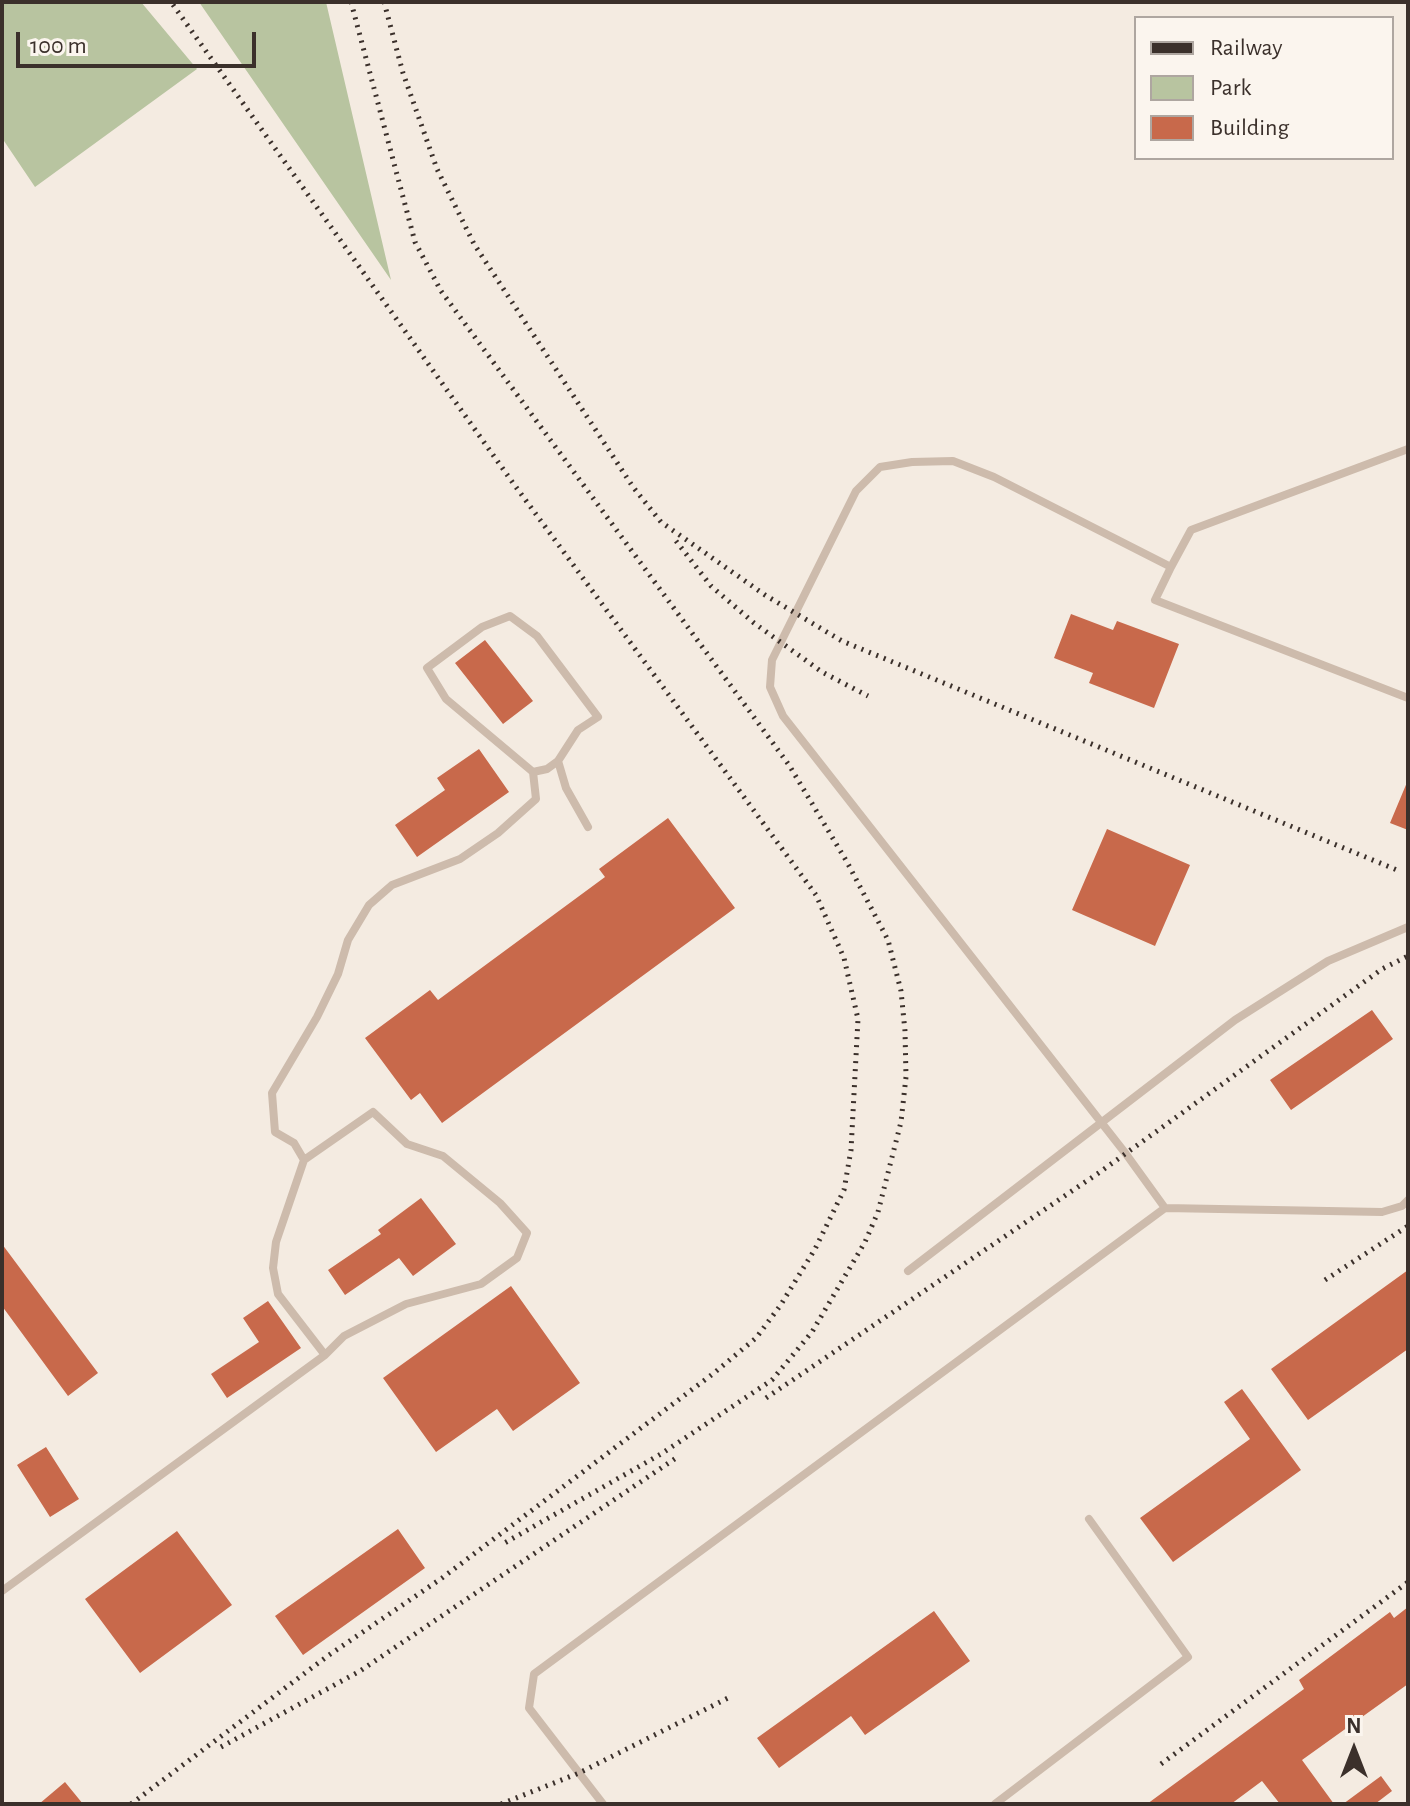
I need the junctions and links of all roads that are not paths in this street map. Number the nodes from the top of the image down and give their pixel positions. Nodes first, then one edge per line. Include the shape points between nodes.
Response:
1 (1408, 449) edge
2 (1171, 567) junction
3 (1408, 698) edge
4 (558, 761) junction
5 (533, 772) junction
6 (588, 827) dead end
7 (1408, 927) edge
8 (1101, 1122) junction
9 (304, 1160) junction
10 (1408, 1200) edge
11 (1165, 1208) junction
12 (908, 1271) dead end
13 (325, 1355) junction
14 (1089, 1519) dead end
15 (2, 1591) edge
16 (603, 1804) edge
17 (995, 1804) edge

1 - 2 lane via 1191,530
2 - 3 lane via 1155,600
2 - 8 lane via 953,461 880,467 856,491 772,660 770,687 783,716
4 - 5 lane
4 - 5 lane via 578,730 598,717 537,636 510,616 482,627 427,668 446,699
4 - 6 lane
5 - 9 lane via 536,799 498,833 460,859 392,885 369,905 355,928 317,1017 272,1093 275,1132 294,1143
7 - 8 lane via 1315,969 1235,1020
8 - 11 lane
8 - 12 lane
9 - 13 lane via 276,1242 273,1268 278,1294
9 - 13 lane via 373,1112 407,1144 443,1156 527,1233 517,1258 481,1284 406,1304 344,1336
10 - 11 lane via 1382,1212
11 - 16 lane via 534,1674 529,1708
13 - 15 lane
14 - 17 lane via 1188,1657

